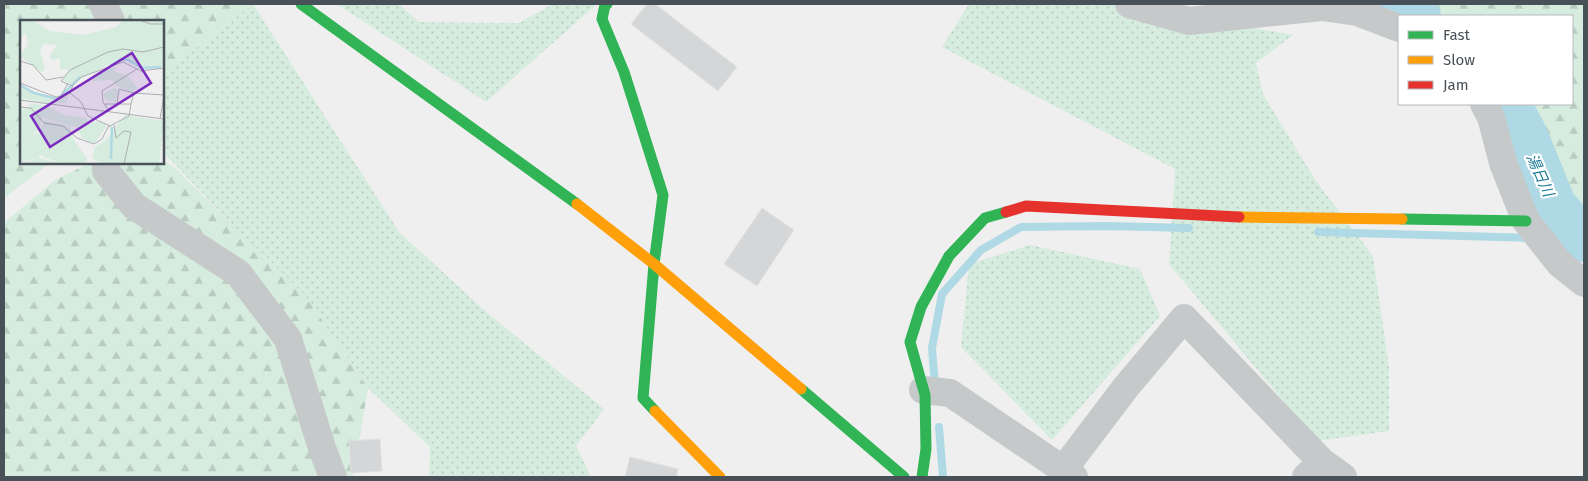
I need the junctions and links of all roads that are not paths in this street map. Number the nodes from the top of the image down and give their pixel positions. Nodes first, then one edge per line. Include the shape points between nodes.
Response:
1 (104, 4) edge
2 (301, 4) edge
3 (607, 4) edge
4 (1129, 4) edge
5 (111, 20) edge
6 (1398, 28) edge
7 (1485, 105) edge
8 (106, 164) edge
9 (1526, 221) junction
10 (654, 264) junction
11 (1584, 283) edge
12 (923, 390) junction
13 (1324, 472) edge
14 (1068, 474) edge
15 (333, 477) edge
16 (720, 477) edge
17 (904, 477) edge
18 (922, 477) edge

1 - 5 street
2 - 10 street via 560,191
3 - 10 street via 602,19 624,72 663,195
4 - 6 street via 1189,21 1322,7 1357,12
7 - 9 street
8 - 15 street via 106,171 134,206 238,273 288,339
9 - 11 street via 1560,264
9 - 12 street via 1236,217 1026,206 985,218 949,256 921,307 910,342
10 - 16 street via 643,398
10 - 17 street
12 - 14 street via 950,393
12 - 18 street via 926,449
13 - 14 street via 1184,318 1126,387

